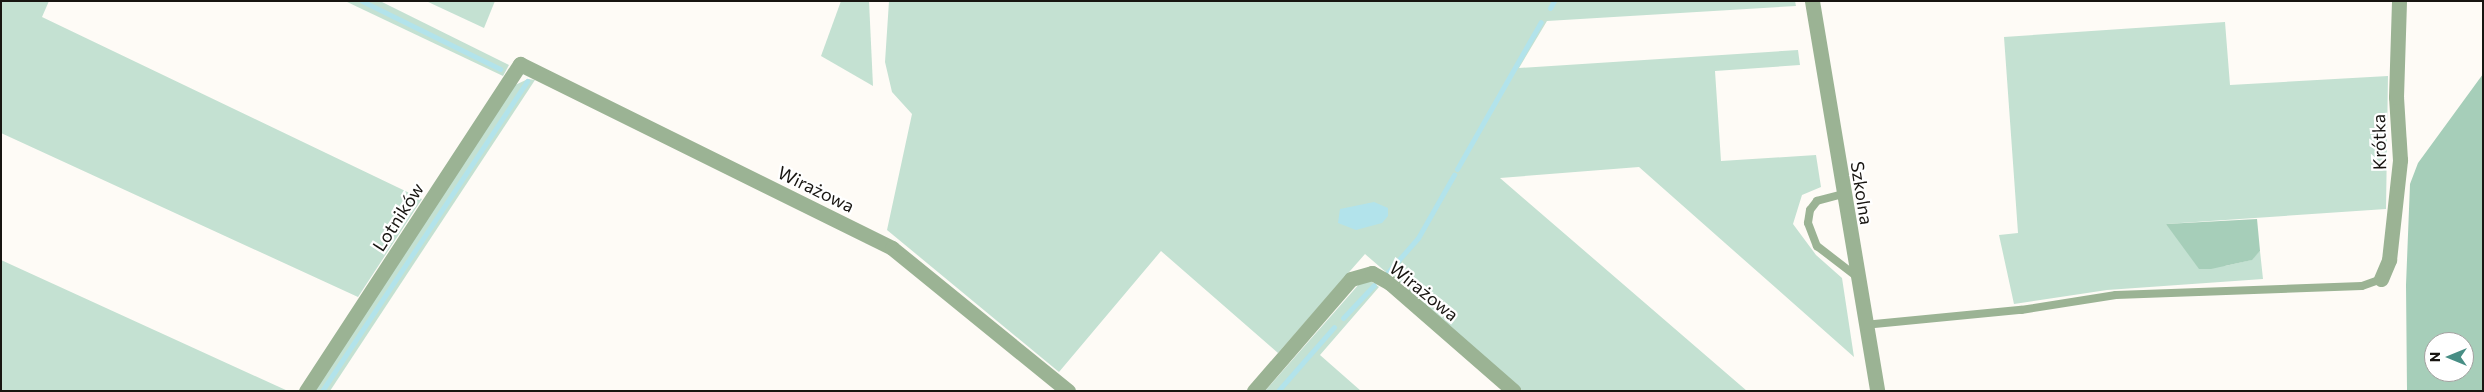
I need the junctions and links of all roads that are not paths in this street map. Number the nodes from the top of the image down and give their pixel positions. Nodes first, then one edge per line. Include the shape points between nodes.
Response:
1 (1812, 1) edge
2 (2399, 1) edge
3 (520, 64) joint
4 (1843, 194) junction
5 (1856, 276) junction
6 (2381, 279) joint
7 (1864, 326) junction
8 (306, 391) edge
9 (1068, 391) edge
10 (1254, 391) edge
11 (1514, 391) edge
12 (1877, 391) edge

1 - 4 street, Szkolna
2 - 6 street, Krótka via 2396,96 2400,160 2389,260
3 - 8 street, Lotników
3 - 9 street, Wirażowa via 892,248
4 - 5 street, Szkolna
4 - 5 lane via 1817,200 1810,210 1808,224 1817,246
5 - 7 street, Szkolna
6 - 7 lane via 2362,286 2116,295 2021,310
7 - 12 street, Szkolna
10 - 11 street, Wirażowa via 1351,279 1372,273 1390,283

